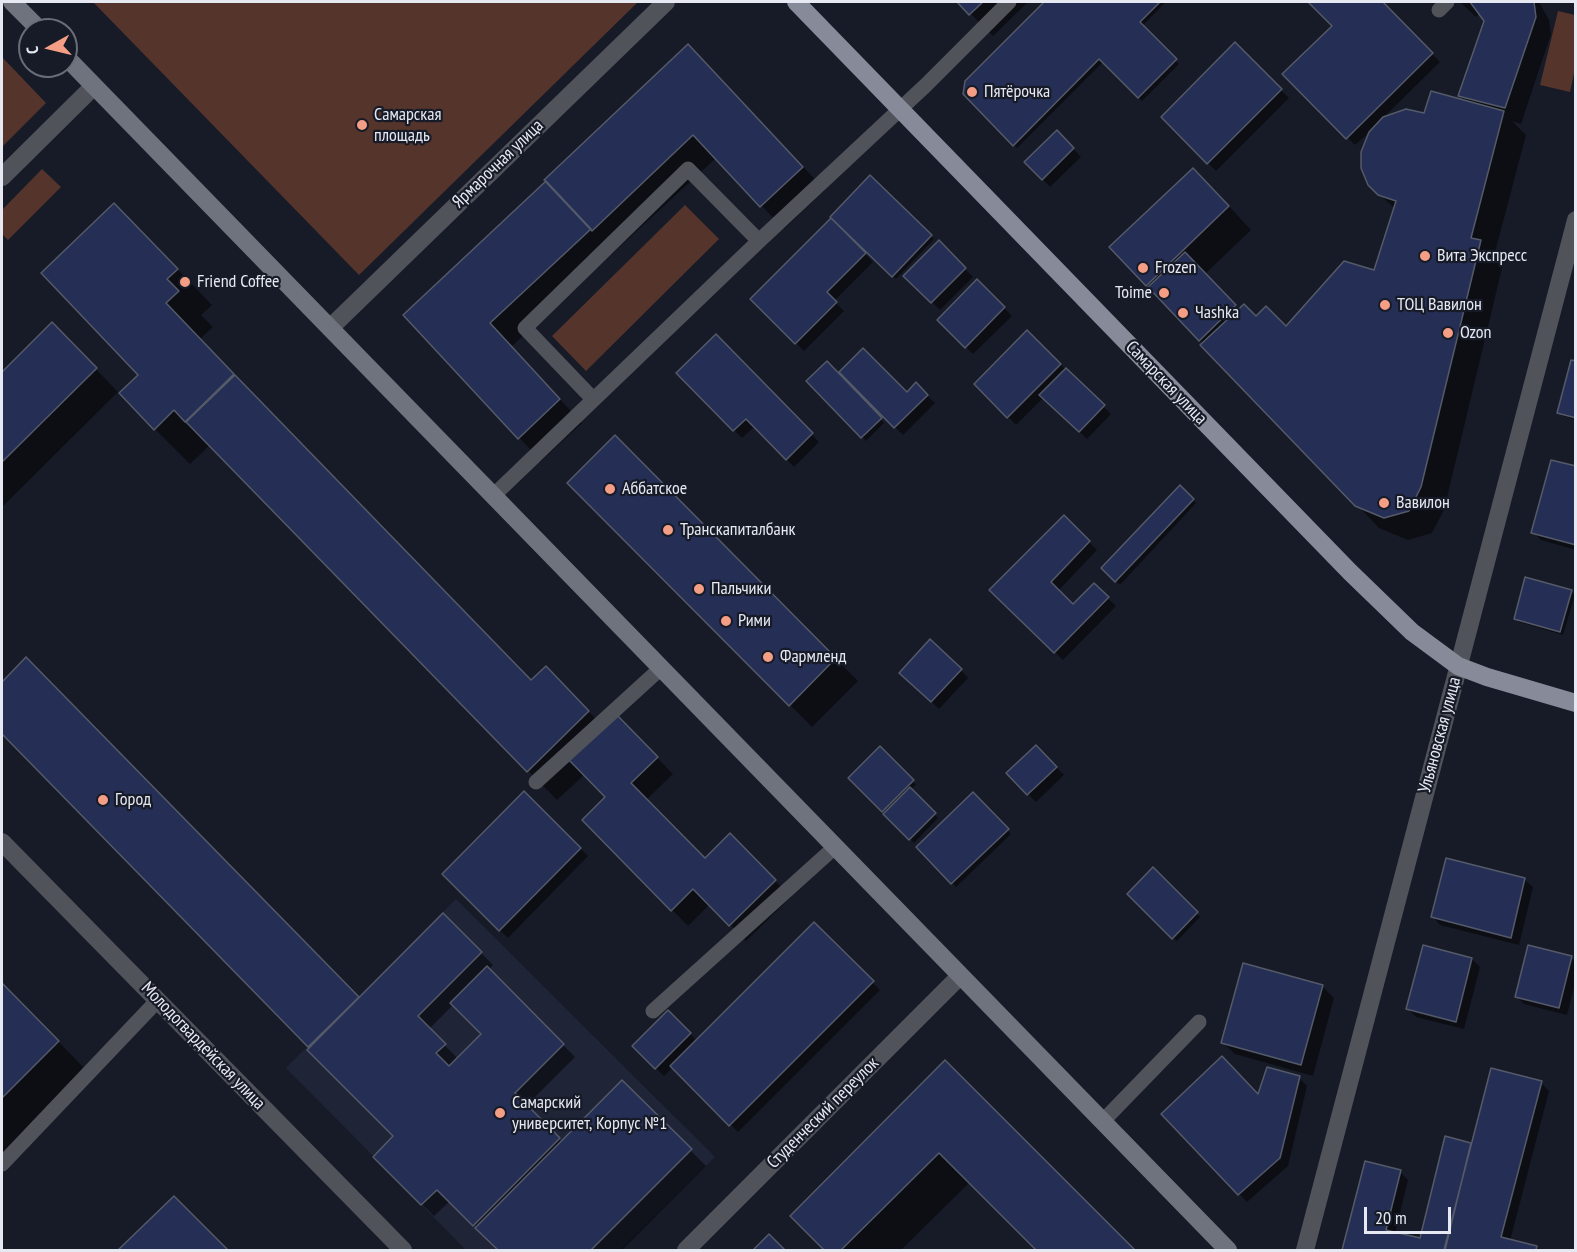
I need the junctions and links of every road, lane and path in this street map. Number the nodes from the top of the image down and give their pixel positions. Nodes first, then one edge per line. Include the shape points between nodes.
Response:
1 (12, 2) edge
2 (666, 2) edge
3 (796, 2) edge
4 (1009, 2) edge
5 (28, 18) edge
6 (78, 69) edge
7 (94, 86) junction
8 (901, 109) junction
9 (2, 177) edge
10 (1575, 220) edge
11 (759, 241) junction
12 (330, 328) junction
13 (594, 399) junction
14 (493, 496) junction
15 (1458, 666) junction
16 (661, 668) junction
17 (1575, 703) edge
18 (536, 782) dead end
19 (2, 842) edge
20 (835, 847) junction
21 (960, 976) junction
22 (158, 1000) junction
23 (653, 1011) dead end
24 (1199, 1023) dead end
25 (1102, 1122) junction
26 (2, 1164) edge
27 (404, 1251) edge
28 (686, 1251) edge
29 (1228, 1251) edge
30 (1305, 1251) edge

1 - 5 street
2 - 12 street, Ярмарочная улица
3 - 8 main road, Самарская улица
4 - 8 lane
6 - 7 street
7 - 9 street
7 - 12 street
8 - 11 lane
8 - 15 main road, Самарская улица via 1350,572 1412,632
10 - 15 street, Ульяновская улица
11 - 13 lane
11 - 13 lane via 688,169 525,328
12 - 14 street
13 - 14 lane
14 - 16 street
15 - 17 main road, Самарская улица
15 - 30 street, Ульяновская улица
16 - 18 lane
16 - 20 street
19 - 22 street, Молодогвардейская улица
20 - 21 street
20 - 23 lane
21 - 25 street
21 - 28 street, Студенческий переулок
22 - 26 lane
22 - 27 street, Молодогвардейская улица
24 - 25 lane
25 - 29 street

